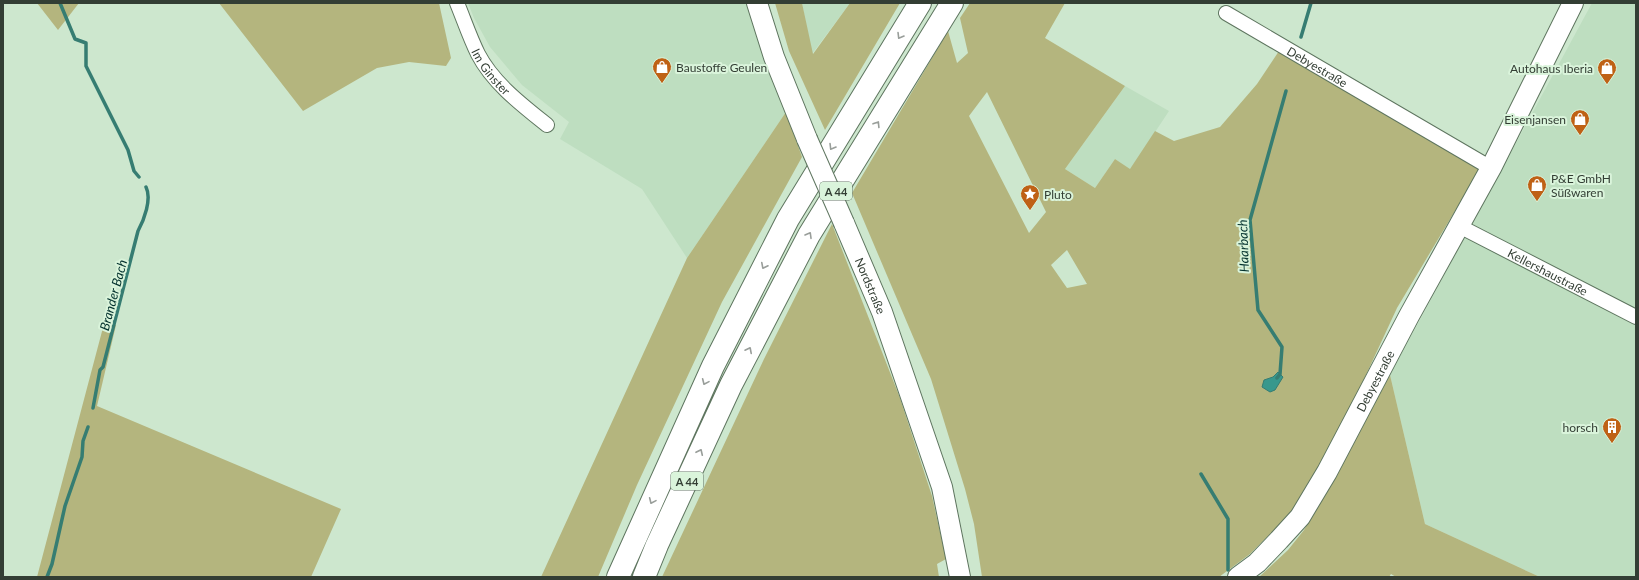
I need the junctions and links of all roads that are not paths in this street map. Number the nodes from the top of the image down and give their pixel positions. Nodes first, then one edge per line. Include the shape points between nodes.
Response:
1 (457, 3) edge
2 (757, 3) edge
3 (920, 3) edge
4 (952, 3) edge
5 (1573, 3) edge
6 (1226, 13) dead end
7 (547, 125) dead end
8 (1491, 168) junction
9 (1459, 226) junction
10 (1636, 317) edge
11 (618, 577) edge
12 (644, 577) edge
13 (960, 577) edge
14 (1238, 577) edge

1 - 7 street, Im Ginster via 479,56 492,74 516,100
2 - 13 main road, Nordstraße, bridge via 774,57 807,139 882,312 939,480
3 -> 11 highway, A 44 via 788,219 713,366
12 -> 4 highway, A 44 via 731,385 809,235
5 - 8 main road, Debyestraße
6 - 8 street, Debyestraße
8 - 9 main road, Debyestraße
9 - 10 street, Kellershaustraße
9 - 14 main road, Debyestraße via 1327,472 1300,516 1261,558

